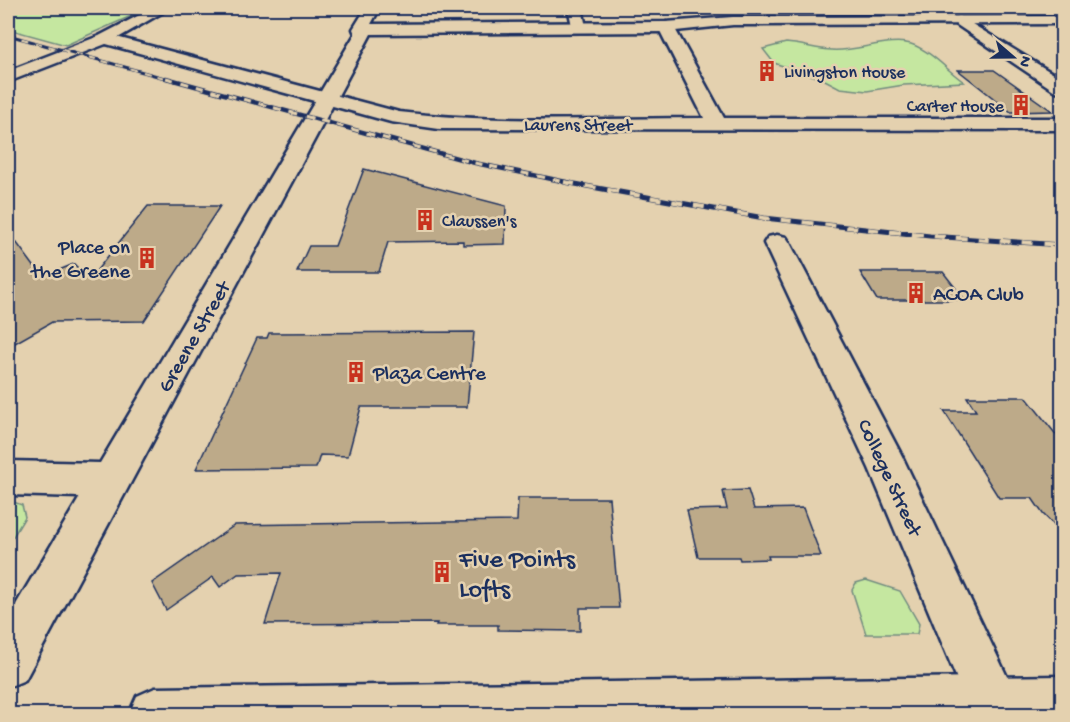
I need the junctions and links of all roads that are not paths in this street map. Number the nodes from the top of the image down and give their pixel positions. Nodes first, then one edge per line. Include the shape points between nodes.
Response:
1 (163, 8) edge
2 (373, 8) edge
3 (575, 8) edge
4 (940, 8) edge
5 (959, 20) junction
6 (1062, 20) edge
7 (578, 27) junction
8 (666, 27) junction
9 (361, 29) junction
10 (105, 39) junction
11 (8, 77) edge
12 (1062, 87) edge
13 (327, 100) junction
14 (717, 124) junction
15 (1062, 124) edge
16 (777, 243) dead end
17 (8, 478) edge
18 (110, 480) junction
19 (8, 663) edge
20 (1062, 702) edge
21 (994, 709) edge
22 (155, 714) edge

1 - 10 street
2 - 9 street, Greene Street
3 - 7 street
4 - 5 street
5 - 6 street
5 - 8 street via 733,21
5 - 12 street
7 - 8 street
7 - 9 street
8 - 14 street
9 - 13 street, Greene Street via 363,34
10 - 11 street
10 - 13 street, Laurens Street
13 - 14 street, Laurens Street via 398,118 439,123
13 - 18 street, Greene Street
14 - 15 street, Laurens Street
16 - 21 street, College Street via 888,468
17 - 18 street
18 - 19 street, Greene Street
20 - 21 street
21 - 22 street

